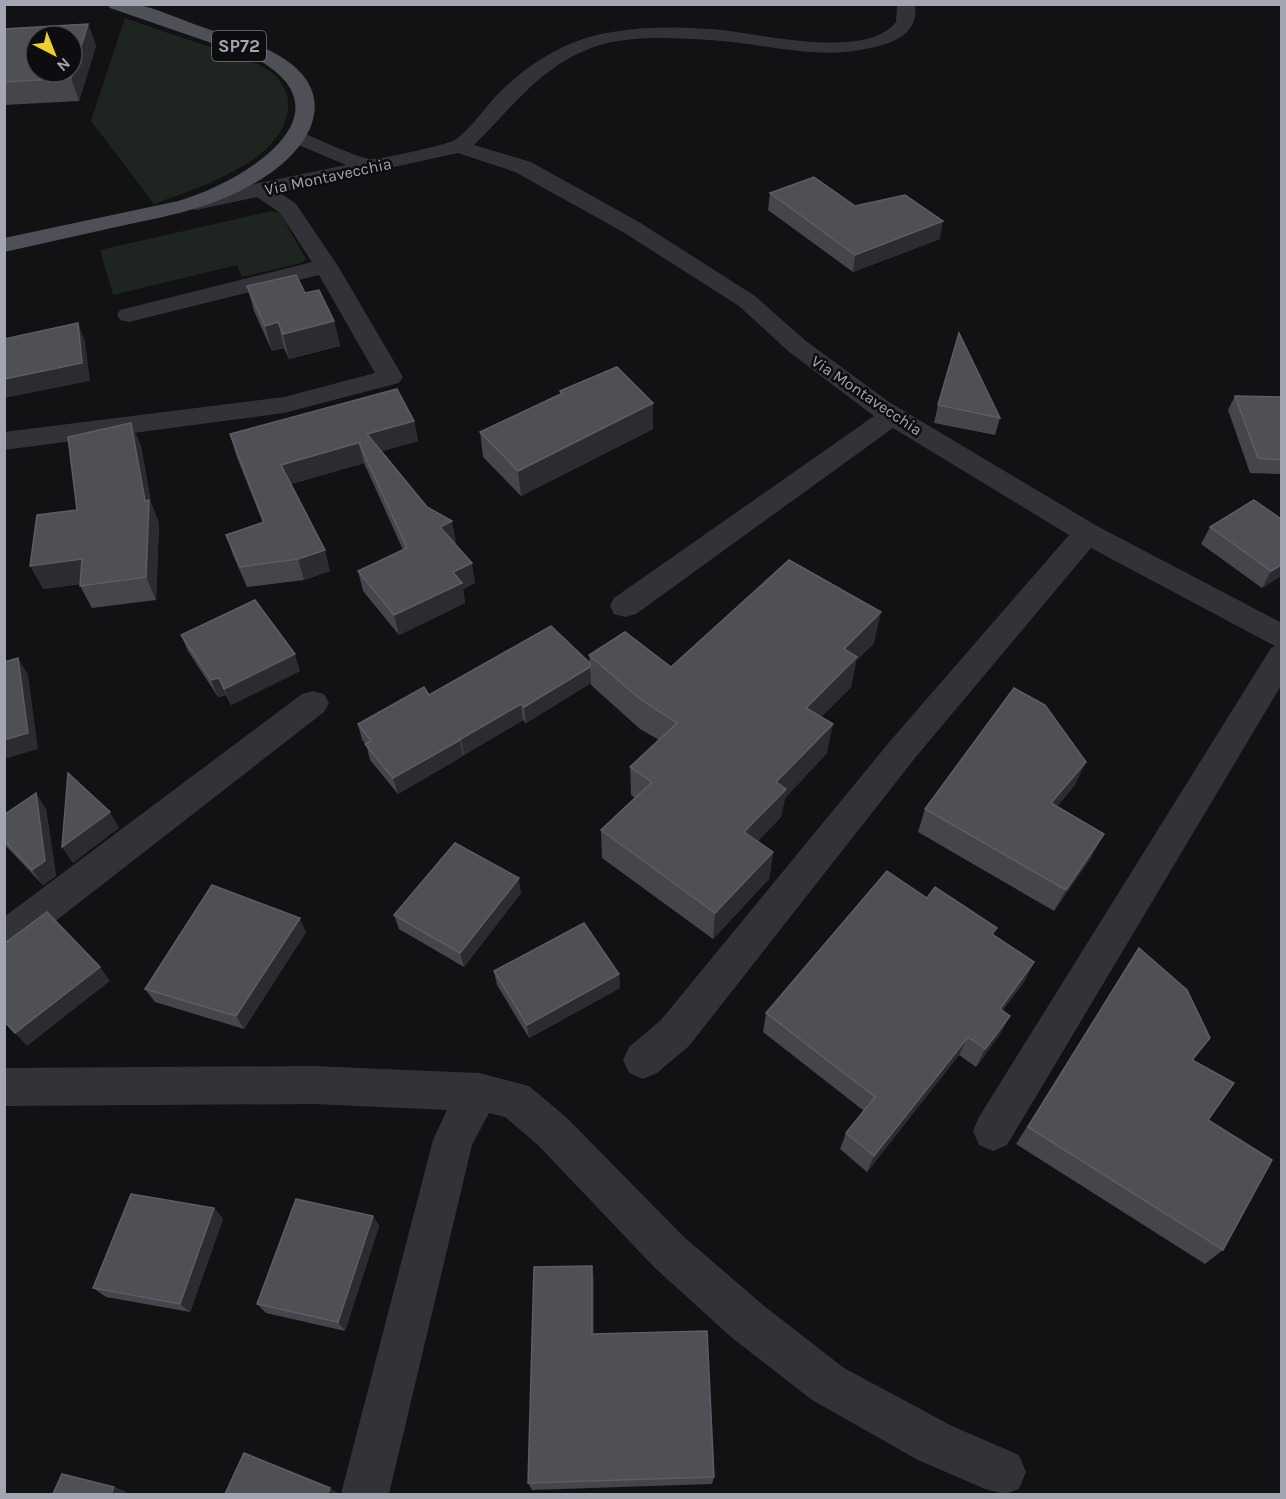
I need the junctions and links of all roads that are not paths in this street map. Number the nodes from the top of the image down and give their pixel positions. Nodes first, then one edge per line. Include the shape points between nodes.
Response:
1 (116, 4) edge
2 (906, 4) edge
3 (296, 137) junction
4 (459, 147) junction
5 (278, 155) junction
6 (370, 167) junction
7 (324, 176) junction
8 (262, 190) junction
9 (196, 203) junction
10 (4, 245) edge
11 (326, 266) junction
12 (129, 315) dead end
13 (893, 415) junction
14 (4, 441) edge
15 (1087, 533) junction
16 (625, 606) dead end
17 (1281, 636) edge
18 (1281, 656) edge
19 (313, 703) dead end
20 (4, 939) edge
21 (643, 1060) dead end
22 (4, 1088) edge
23 (479, 1092) junction
24 (993, 1131) dead end
25 (1002, 1472) dead end
26 (365, 1494) edge

1 - 3 main road, Via Montavecchia / SP72 via 281,64 297,78 305,94 306,114
2 - 4 street, Via Montavecchia via 904,26 866,46 811,50 703,35 630,36 577,47 552,60 512,92 478,132
3 - 5 main road, Via Montavecchia / SP72
3 - 6 street
4 - 6 street, Via Montavecchia
4 - 13 street, Via Montavecchia via 523,167 686,260 747,301 797,346
5 - 7 street
5 - 9 main road, Via Montavecchia / SP72 via 245,179
6 - 7 street, Via Montavecchia
7 - 8 street, Via Montavecchia
8 - 9 street, Via Montavecchia
8 - 11 street via 288,209
9 - 10 main road, Via Montavecchia / SP72
11 - 12 street
11 - 14 street via 390,377 284,405
13 - 15 street, Via Montavecchia
13 - 16 street
15 - 17 street, Via Montavecchia
15 - 21 street via 903,749 675,1033
18 - 24 street
19 - 20 street
22 - 23 street via 313,1085
23 - 25 street via 515,1100 532,1114 669,1252 747,1321 828,1384 935,1443
23 - 26 street via 453,1140

